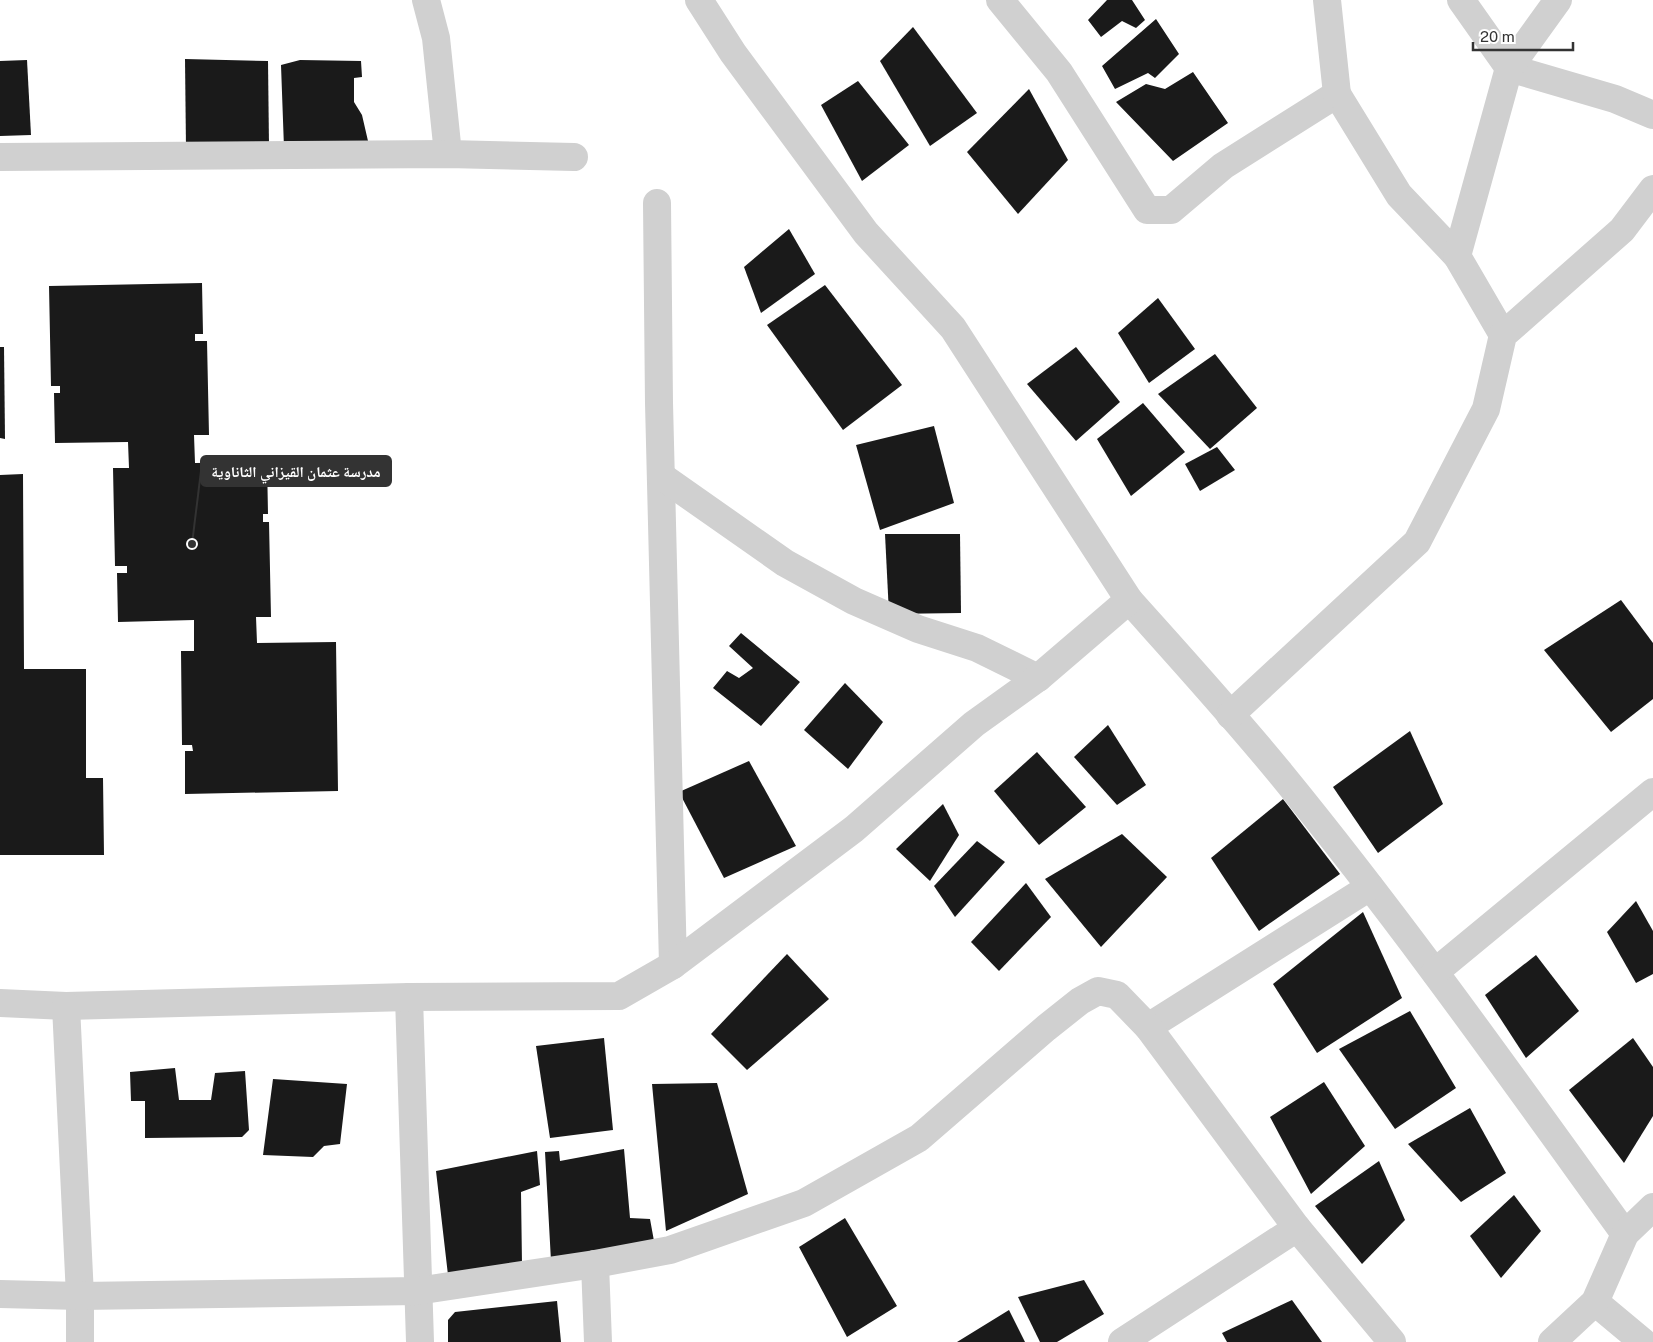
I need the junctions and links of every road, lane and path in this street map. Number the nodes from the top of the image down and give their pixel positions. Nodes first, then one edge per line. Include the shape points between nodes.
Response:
1 (426, 0) edge
2 (699, 0) edge
3 (1000, 0) edge
4 (1327, 0) edge
5 (1461, 0) edge
6 (1558, 0) edge
7 (1509, 68) junction
8 (1337, 94) junction
9 (1653, 115) edge
10 (448, 154) junction
11 (0, 157) edge
12 (574, 157) dead end
13 (1653, 189) edge
14 (657, 202) dead end
15 (1457, 256) junction
16 (1503, 335) junction
17 (661, 476) junction
18 (1129, 600) junction
19 (1038, 678) junction
20 (1230, 715) junction
21 (1653, 792) edge
22 (1370, 887) junction
23 (673, 965) junction
24 (1435, 972) junction
25 (409, 997) junction
26 (0, 1003) edge
27 (66, 1006) junction
28 (1148, 1027) junction
29 (1653, 1207) edge
30 (1297, 1228) junction
31 (1625, 1234) junction
32 (594, 1264) junction
33 (417, 1291) junction
34 (0, 1294) edge
35 (80, 1296) junction
36 (1595, 1302) junction
37 (80, 1342) edge
38 (420, 1342) edge
39 (598, 1342) edge
40 (1122, 1342) edge
41 (1392, 1342) edge
42 (1552, 1342) edge
43 (1643, 1342) edge

1 - 10 street via 436,38
2 - 18 street via 733,53 866,233 953,328
3 - 8 street via 1059,72 1147,210 1171,210 1223,166
4 - 8 street
5 - 7 street
6 - 7 street
7 - 9 street via 1615,99
7 - 15 street
8 - 15 street via 1399,195
10 - 11 street
10 - 12 street
13 - 16 street via 1622,230
14 - 17 street
15 - 16 street
16 - 20 street via 1486,409 1418,542
17 - 19 street via 785,563 854,601 977,648
17 - 23 street
18 - 19 street
18 - 20 street
19 - 23 street via 974,724 854,829
20 - 22 street
21 - 24 street
22 - 24 street
22 - 28 street
23 - 25 street via 619,996
24 - 31 street
25 - 27 street
25 - 33 street
26 - 27 street
27 - 35 street
28 - 30 street
28 - 32 street via 1117,995 1098,991 1046,1028 919,1138 804,1203 670,1250
29 - 31 street
30 - 40 street
30 - 41 street
31 - 36 street
32 - 33 street
32 - 39 street
33 - 35 street
33 - 38 street
34 - 35 street
35 - 37 street
36 - 42 street
36 - 43 street

